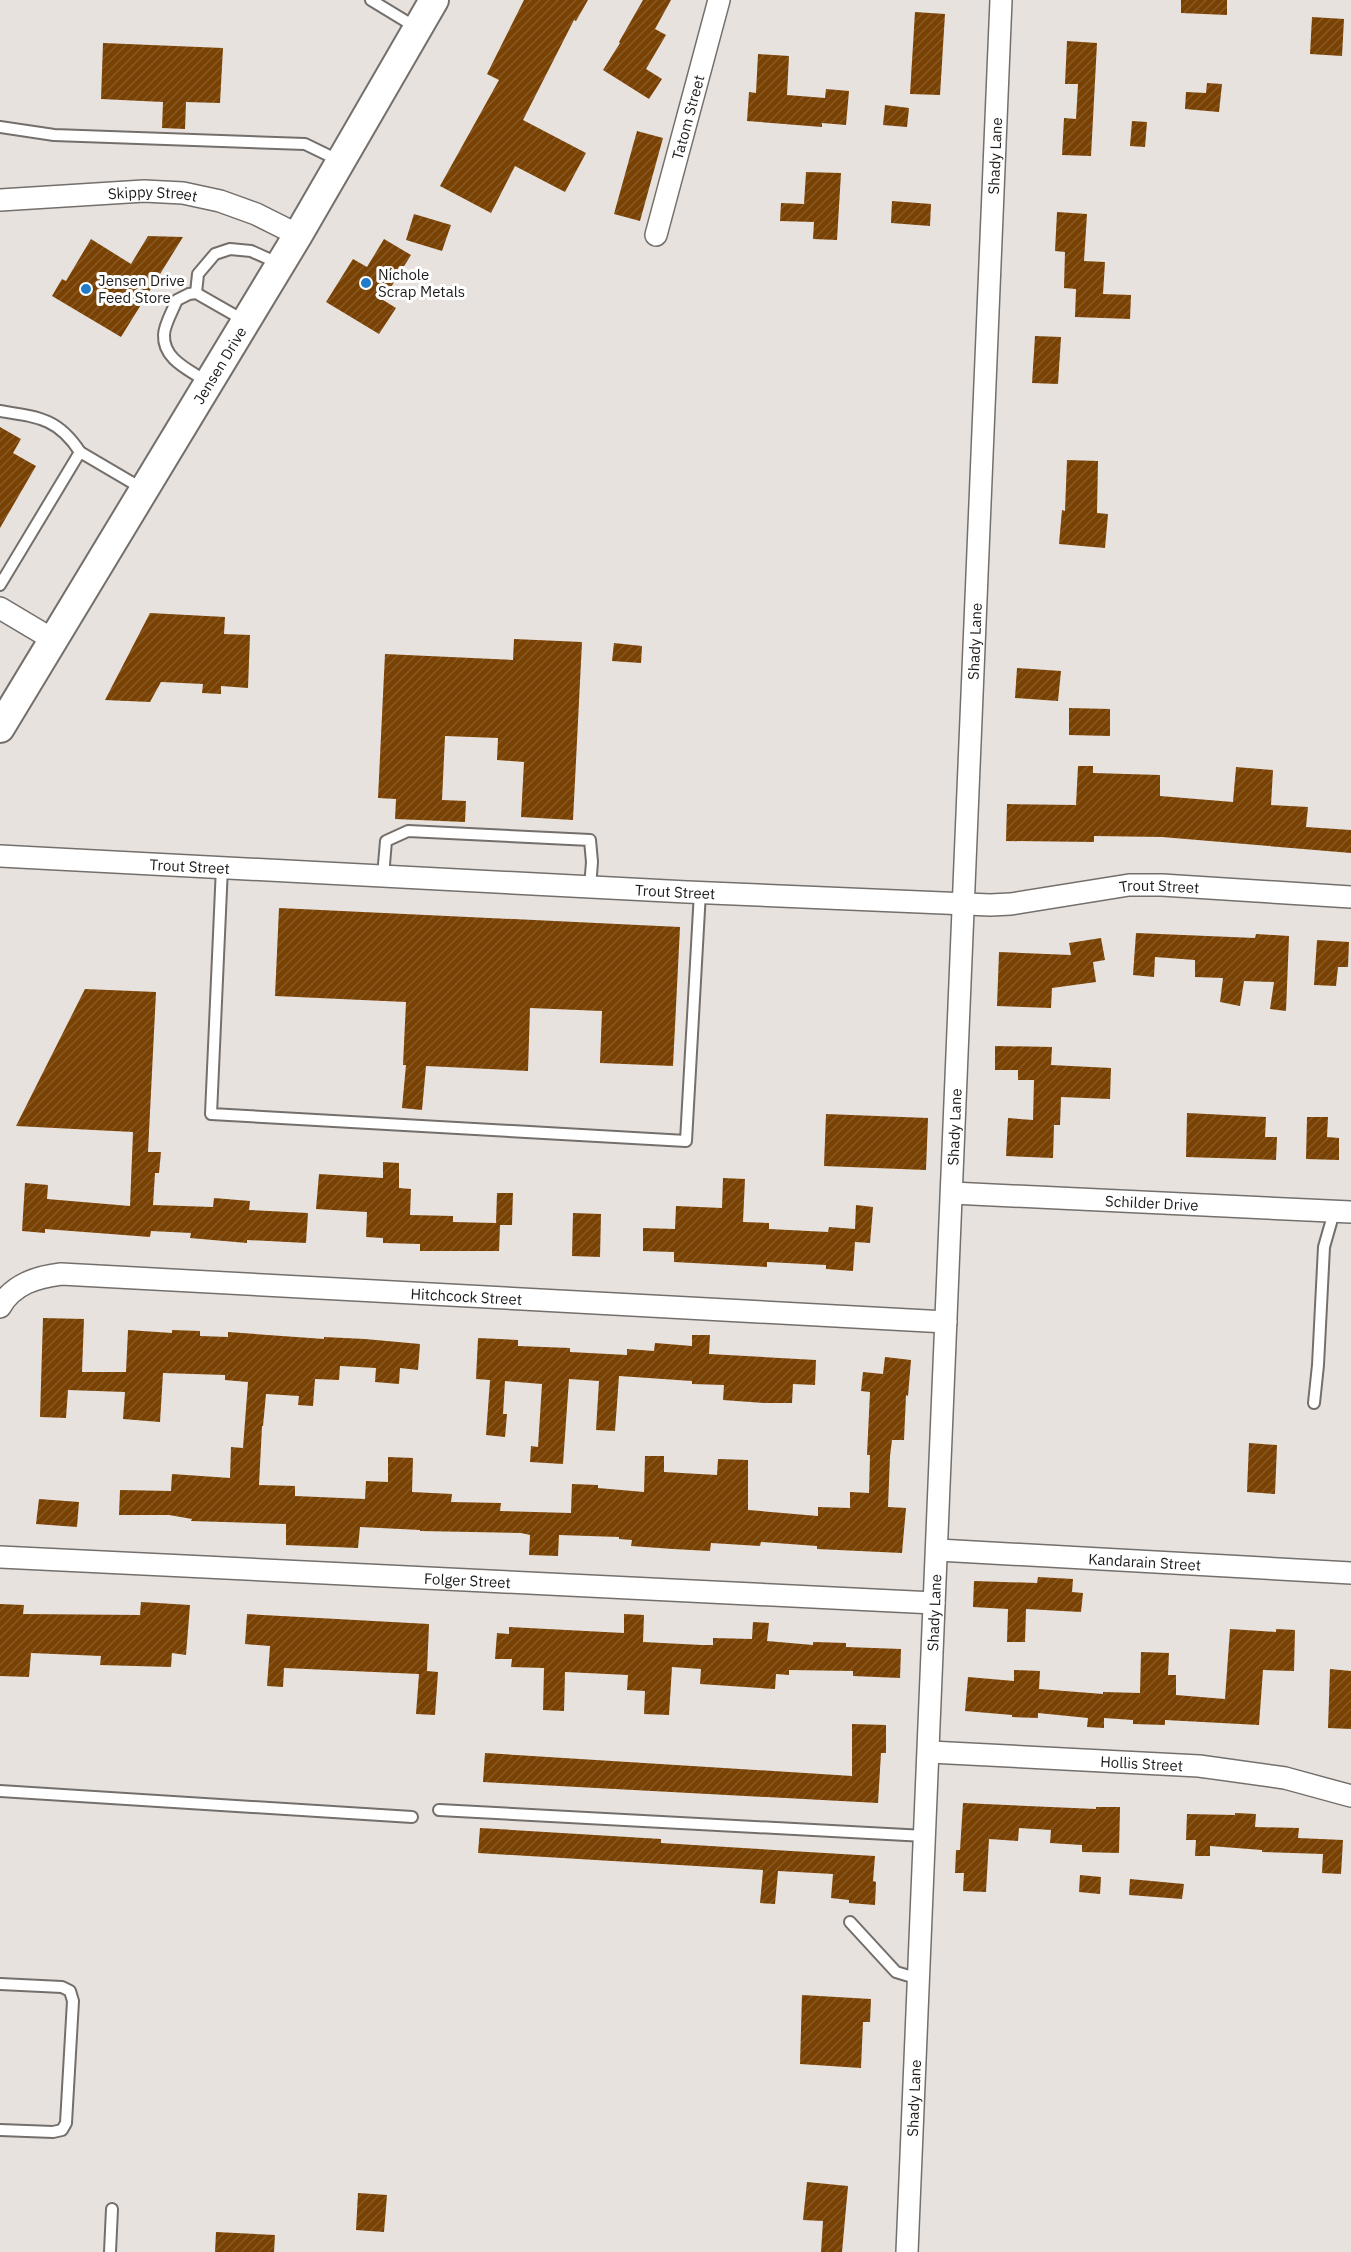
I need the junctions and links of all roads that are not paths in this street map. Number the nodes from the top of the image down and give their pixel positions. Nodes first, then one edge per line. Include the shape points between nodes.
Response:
1 (371, 0) edge
2 (434, 0) edge
3 (719, 0) edge
4 (1001, 0) edge
5 (417, 28) junction
6 (0, 127) edge
7 (340, 161) junction
8 (0, 200) edge
9 (298, 235) junction
10 (656, 235) dead end
11 (280, 265) junction
12 (196, 293) junction
13 (246, 321) junction
14 (208, 383) junction
15 (0, 411) edge
16 (80, 452) junction
17 (144, 489) junction
18 (0, 585) edge
19 (0, 608) edge
20 (52, 639) junction
21 (0, 728) edge
22 (0, 856) edge
23 (222, 867) junction
24 (383, 876) junction
25 (590, 887) junction
26 (700, 892) junction
27 (1351, 897) edge
28 (963, 903) junction
29 (952, 1193) junction
30 (1342, 1212) edge
31 (0, 1307) edge
32 (945, 1322) junction
33 (1314, 1403) dead end
34 (938, 1550) junction
35 (0, 1557) edge
36 (1351, 1573) edge
37 (934, 1603) junction
38 (930, 1752) junction
39 (0, 1791) edge
40 (1351, 1796) edge
41 (439, 1810) dead end
42 (412, 1817) dead end
43 (925, 1836) junction
44 (849, 1922) dead end
45 (919, 1979) junction
46 (0, 1984) edge
47 (0, 2130) edge
48 (111, 2209) dead end
49 (110, 2252) edge
50 (907, 2252) edge

1 - 5 lane
2 - 5 main road, Jensen Drive
3 - 10 street, Tatom Street
4 - 28 street, Shady Lane
5 - 7 main road, Jensen Drive
6 - 7 lane via 54,135 297,143
7 - 9 main road, Jensen Drive
8 - 9 street, Skippy Street via 144,191 183,193 256,214
9 - 11 main road, Jensen Drive
11 - 12 lane via 251,251 230,249 215,254 198,273
11 - 13 main road, Jensen Drive
12 - 13 lane
12 - 14 lane via 177,300 163,334 172,359
13 - 14 main road, Jensen Drive
14 - 17 main road, Jensen Drive
15 - 16 lane via 34,416 59,427
16 - 17 lane
16 - 18 lane
17 - 20 main road, Jensen Drive
19 - 20 street
20 - 21 main road, Jensen Drive
22 - 23 street, Trout Street
23 - 24 street, Trout Street
23 - 26 lane via 212,1114 686,1142
24 - 25 street, Trout Street
24 - 25 lane via 386,841 408,831 590,840
25 - 26 street, Trout Street
26 - 28 street, Trout Street
27 - 28 street, Trout Street via 1128,885 1011,904
28 - 29 street, Shady Lane
29 - 30 street, Schilder Drive
29 - 32 street, Shady Lane
30 - 33 lane via 1324,1247
31 - 32 street, Hitchcock Street via 12,1291 26,1283 61,1274
32 - 34 street, Shady Lane
34 - 36 street, Kandarain Street
34 - 37 street, Shady Lane
35 - 37 street, Folger Street
37 - 38 street, Shady Lane
38 - 40 street, Hollis Street via 1199,1766 1285,1778
38 - 43 street, Shady Lane
39 - 42 lane
41 - 43 lane
43 - 45 street, Shady Lane
44 - 45 lane via 896,1972
45 - 50 street, Shady Lane
46 - 47 lane via 62,1987 70,1992 73,2001 66,2123 62,2130 53,2132
48 - 49 lane

